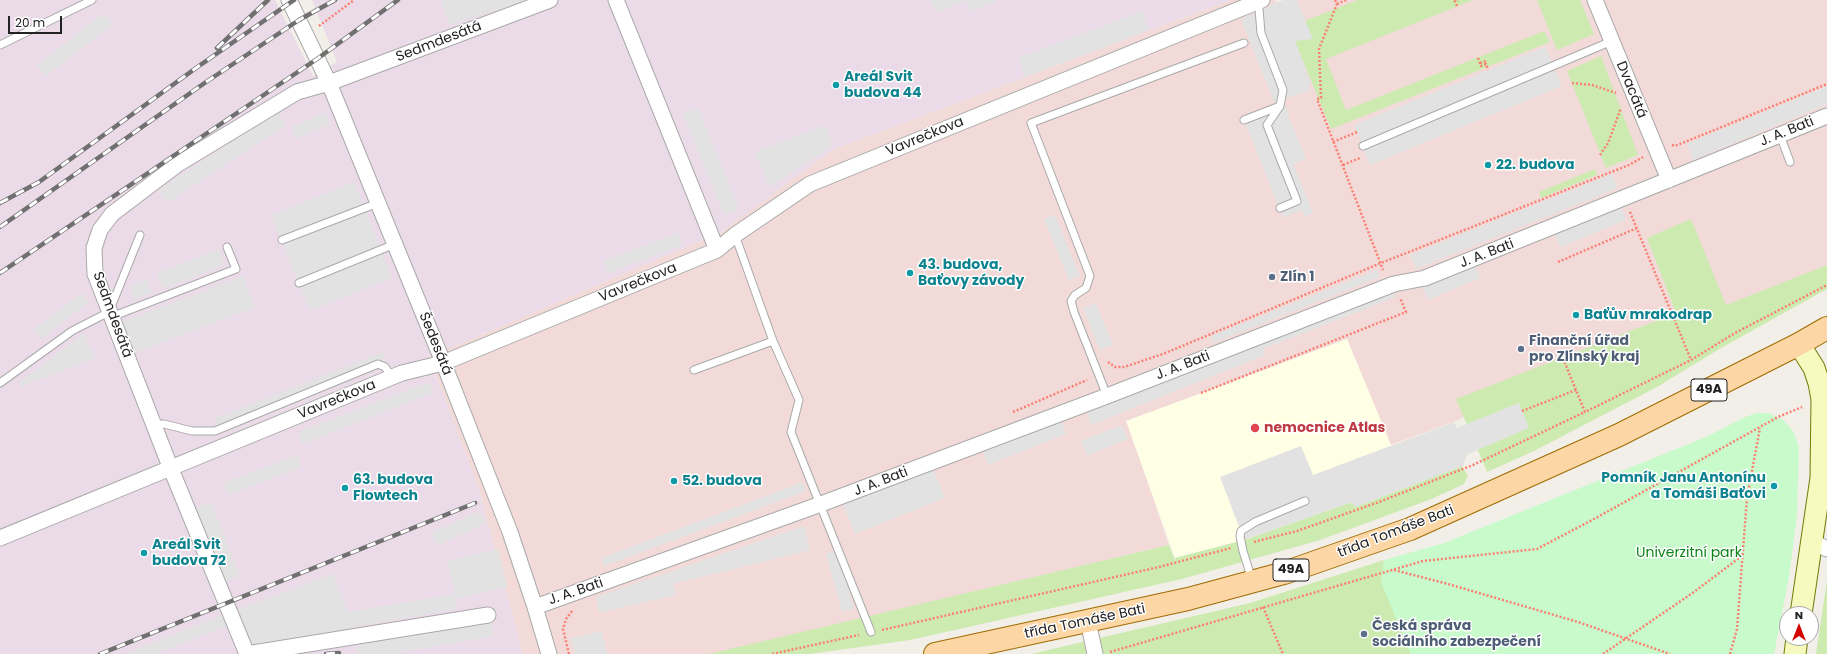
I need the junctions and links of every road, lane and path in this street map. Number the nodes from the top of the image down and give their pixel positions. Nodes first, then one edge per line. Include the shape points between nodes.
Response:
1 (92, 0) edge
2 (288, 0) edge
3 (354, 0) edge
4 (550, 0) edge
5 (616, 0) edge
6 (1335, 0) edge
7 (1346, 0) edge
8 (1458, 0) edge
9 (1595, 0) edge
10 (1258, 1) edge
11 (1337, 4) junction
12 (1457, 6) dead end
13 (306, 35) junction
14 (1612, 41) junction
15 (1244, 43) dead end
16 (0, 45) edge
17 (1478, 58) dead end
18 (1486, 61) dead end
19 (1480, 63) junction
20 (1488, 70) dead end
21 (329, 83) junction
22 (1572, 83) dead end
23 (1827, 84) edge
24 (1623, 95) dead end
25 (1280, 106) junction
26 (1622, 107) dead end
27 (1827, 116) edge
28 (1244, 120) dead end
29 (1357, 132) dead end
30 (1780, 135) junction
31 (1333, 142) junction
32 (1668, 144) dead end
33 (1363, 146) dead end
34 (1643, 151) dead end
35 (1600, 154) dead end
36 (1366, 156) dead end
37 (1790, 162) dead end
38 (1343, 165) junction
39 (1669, 180) junction
40 (1624, 198) junction
41 (378, 202) junction
42 (1280, 208) dead end
43 (1637, 228) junction
44 (140, 235) dead end
45 (735, 235) junction
46 (282, 240) dead end
47 (395, 244) junction
48 (227, 247) dead end
49 (717, 250) junction
50 (1558, 262) dead end
51 (1381, 263) junction
52 (299, 283) dead end
53 (1392, 285) junction
54 (1827, 285) edge
55 (110, 315) junction
56 (1827, 328) edge
57 (1827, 334) edge
58 (773, 341) junction
59 (1799, 344) junction
60 (1560, 351) dead end
61 (1691, 360) junction
62 (1108, 362) dead end
63 (443, 363) junction
64 (694, 370) dead end
65 (392, 377) junction
66 (0, 383) edge
67 (1576, 390) junction
68 (1201, 393) dead end
69 (1107, 396) junction
70 (1522, 411) dead end
71 (1585, 412) junction
72 (1778, 417) dead end
73 (153, 424) junction
74 (1760, 427) junction
75 (171, 469) junction
76 (1305, 501) dead end
77 (821, 504) junction
78 (0, 538) edge
79 (1242, 546) junction
80 (1820, 546) edge
81 (1744, 554) junction
82 (1394, 570) junction
83 (1252, 582) junction
84 (1803, 606) edge
85 (535, 607) junction
86 (1263, 607) junction
87 (488, 615) dead end
88 (1088, 621) junction
89 (871, 632) junction
90 (1627, 639) junction
91 (247, 654) edge
92 (549, 654) edge
93 (772, 654) edge
94 (935, 654) edge
95 (1094, 654) edge
96 (1103, 654) edge
97 (1283, 654) edge
98 (1603, 654) edge
99 (1670, 654) edge
100 (1730, 654) edge

1 - 16 lane
2 - 13 street
3 - 13 path
4 - 21 street, Sedmdesátá
5 - 49 street
6 - 11 path
7 - 11 path
8 - 12 path via 1455,1
9 - 14 street, Dvacátá
10 - 25 lane via 1261,33 1283,90
10 - 45 street, Vavrečkova via 810,184
11 - 31 path via 1319,49 1321,98 1317,99
13 - 21 street
14 - 33 lane
14 - 39 street, Dvacátá
15 - 69 lane via 1031,124 1090,276 1086,288 1075,295 1072,302
17 - 19 path
18 - 19 path
19 - 20 path via 1481,66 1486,64
21 - 41 street, Šedesátá
21 - 55 street, Sedmdesátá via 297,92 185,160 112,214 100,230 94,248 95,274
22 - 24 path
23 - 32 path via 1675,146
25 - 28 lane
25 - 42 lane via 1267,125 1297,201
26 - 35 path via 1608,143
27 - 30 street, J. A. Bati
29 - 31 path
30 - 37 lane
30 - 39 street, J. A. Bati
31 - 38 path
34 - 51 path via 1643,156 1629,165
36 - 38 path
38 - 51 path
39 - 40 street, J. A. Bati
40 - 43 path
40 - 53 street, J. A. Bati via 1425,278
41 - 46 lane
41 - 47 street, Šedesátá
43 - 50 path
43 - 61 path
44 - 55 lane
45 - 49 street, Vavrečkova
45 - 58 lane
47 - 52 lane
47 - 63 street, Šedesátá
48 - 55 lane via 236,270
49 - 63 street, Vavrečkova
51 - 53 path
51 - 62 path via 1163,354 1124,367 1115,367
53 - 68 path via 1406,312
53 - 69 street, J. A. Bati
54 - 61 path via 1735,333
55 - 66 lane via 72,331
55 - 73 street, Sedmdesátá
56 - 59 main road, třída Tomáše Bati / 49A
57 - 59 main road, 49A
58 - 64 lane
58 - 77 lane via 799,400 790,432
59 - 80 main road via 1814,368 1822,400
59 - 83 main road, třída Tomáše Bati / 49A via 1619,435 1417,526
60 - 67 path
61 - 71 path
63 - 65 street, Vavrečkova
63 - 85 street, Šedesátá via 510,532
65 - 73 lane via 385,367 378,364 215,431 192,431
65 - 75 street, Vavrečkova
67 - 70 path
67 - 71 path
69 - 77 street, J. A. Bati
71 - 79 path via 1473,465 1379,502 1297,531
72 - 74 path
73 - 75 street, Sedmdesátá
74 - 81 path via 1747,498
74 - 82 path via 1537,548 1423,561
75 - 78 street, Vavrečkova
75 - 91 street, Sedmdesátá
76 - 79 lane via 1244,527 1240,536
77 - 85 street, J. A. Bati
77 - 89 lane
79 - 83 lane
79 - 89 path
80 - 84 main road
81 - 90 path
81 - 100 path via 1736,629
82 - 86 path
82 - 90 path via 1464,588
83 - 88 main road, třída Tomáše Bati / 49A via 1188,600
85 - 92 street, Šedesátá
86 - 96 path
86 - 97 path
87 - 91 street
88 - 94 main road, třída Tomáše Bati / 49A
88 - 95 street
89 - 93 path
90 - 98 path
90 - 99 path

